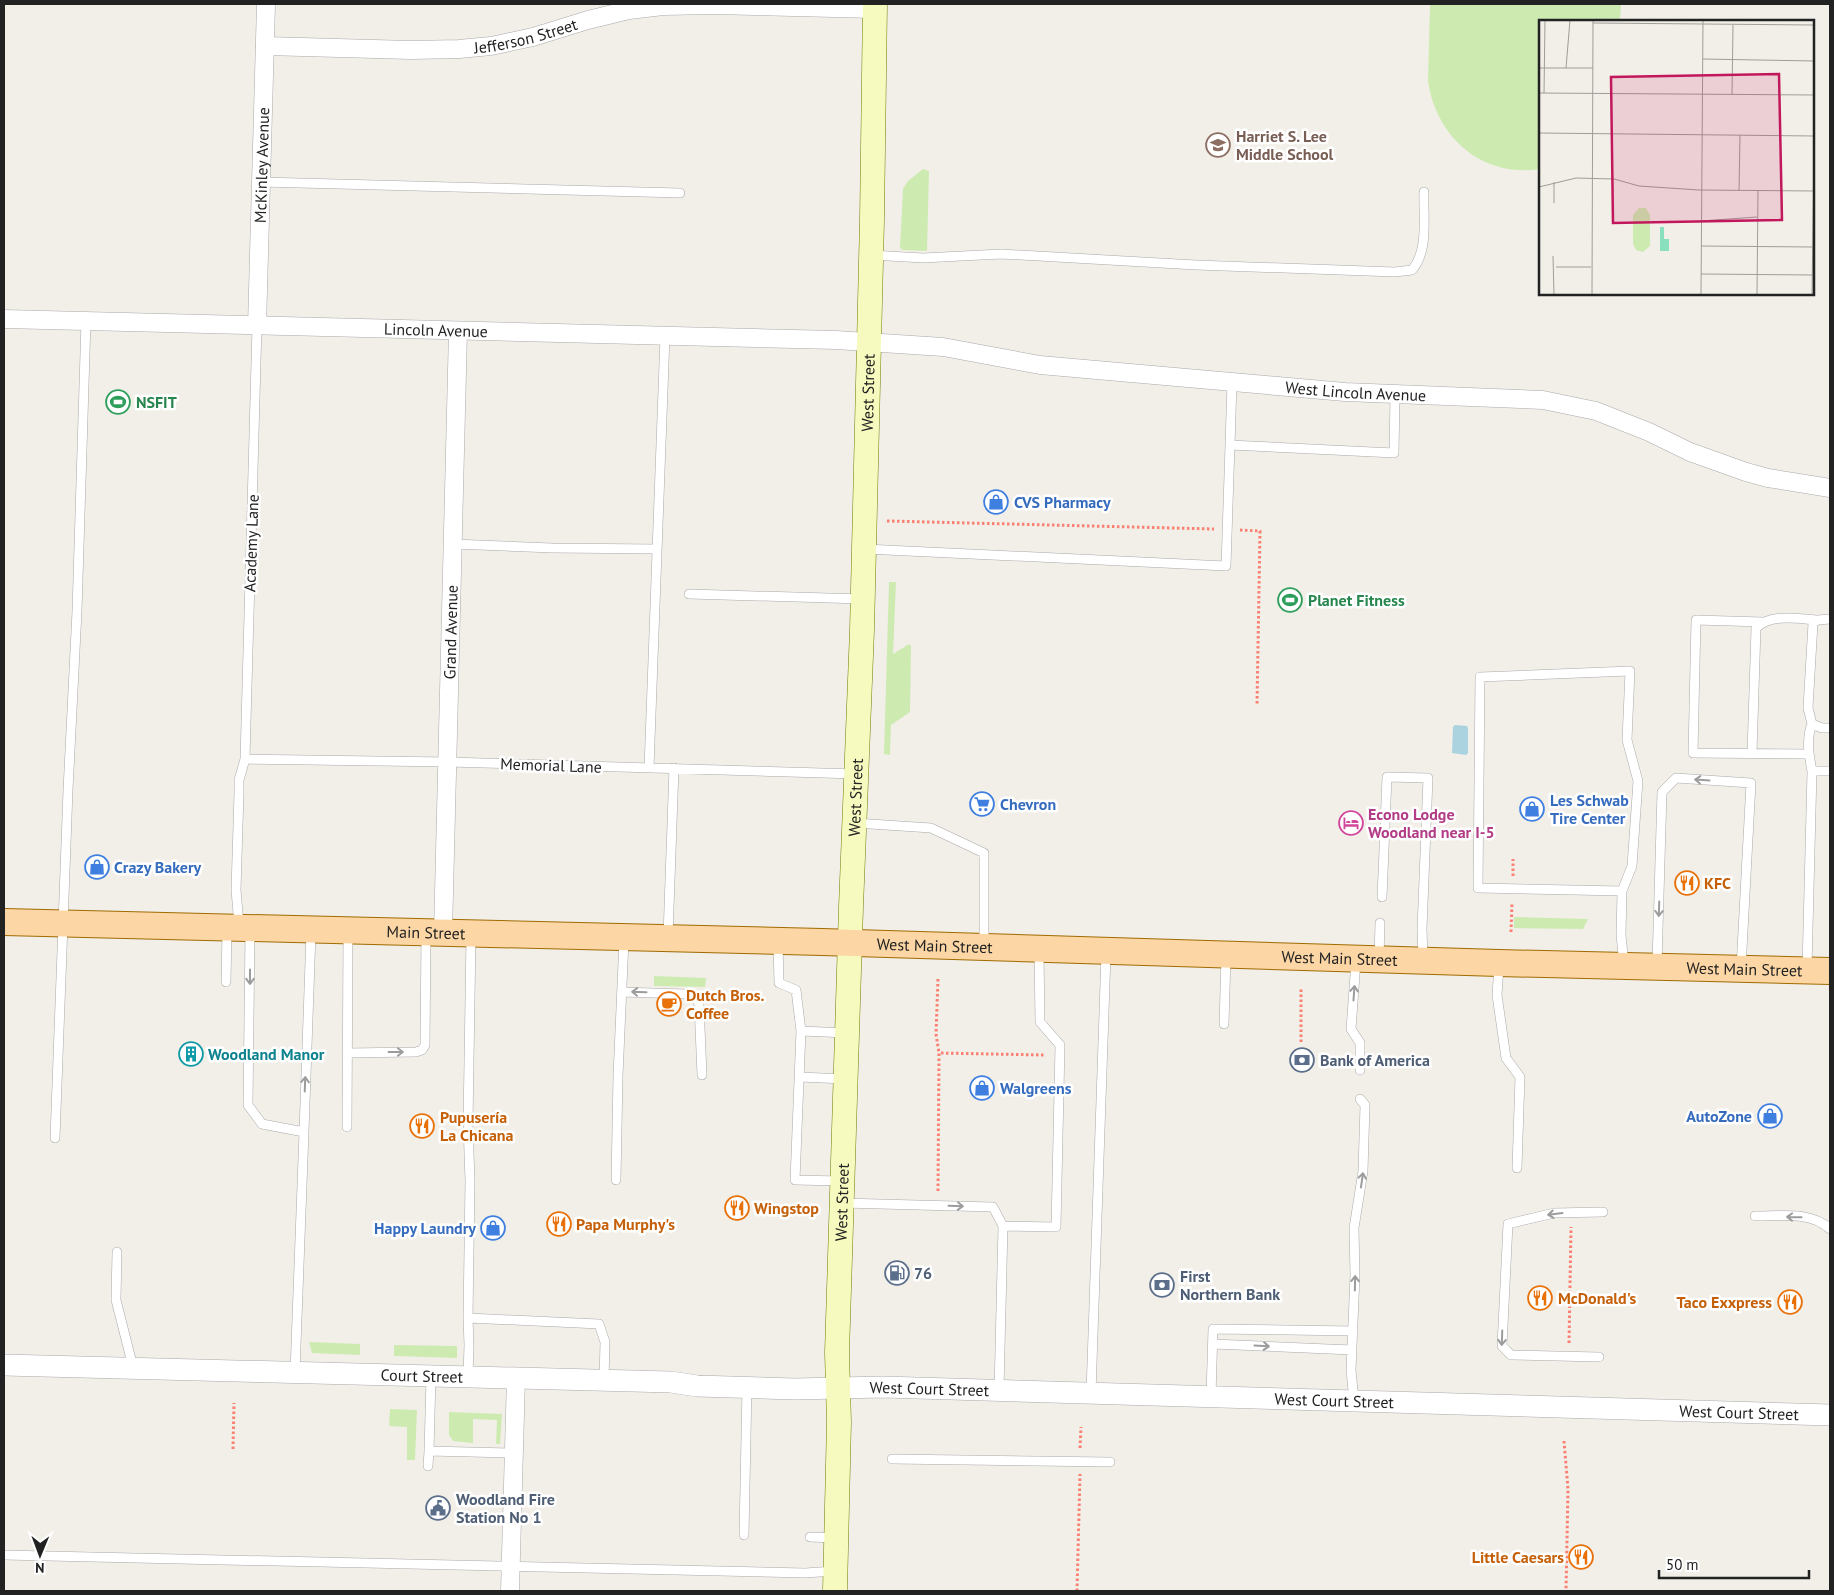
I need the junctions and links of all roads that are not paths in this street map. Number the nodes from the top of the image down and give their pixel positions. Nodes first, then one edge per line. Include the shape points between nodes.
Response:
1 (266, 4) edge
2 (875, 6) edge
3 (265, 46) junction
4 (261, 182) junction
5 (1424, 192) dead end
6 (680, 193) dead end
7 (871, 255) junction
8 (4, 319) edge
9 (86, 321) junction
10 (257, 326) junction
11 (458, 331) junction
12 (666, 336) junction
13 (869, 342) junction
14 (1232, 382) junction
15 (1395, 395) junction
16 (1230, 445) junction
17 (1830, 488) edge
18 (453, 544) junction
19 (657, 549) junction
20 (864, 549) junction
21 (689, 594) dead end
22 (862, 599) junction
23 (1830, 619) edge
24 (1818, 620) junction
25 (1762, 622) junction
26 (1812, 724) junction
27 (1830, 728) edge
28 (1752, 753) junction
29 (1808, 754) junction
30 (245, 759) junction
31 (448, 762) junction
32 (648, 768) junction
33 (674, 768) junction
34 (1812, 771) junction
35 (1830, 772) edge
36 (857, 774) junction
37 (854, 822) junction
38 (1622, 891) junction
39 (1382, 898) dead end
40 (4, 922) edge
41 (1380, 923) dead end
42 (64, 924) junction
43 (239, 928) junction
44 (311, 930) junction
45 (348, 931) junction
46 (434, 933) junction
47 (471, 934) junction
48 (624, 937) junction
49 (668, 938) junction
50 (778, 941) junction
51 (850, 943) junction
52 (984, 947) junction
53 (1039, 949) junction
54 (1106, 951) junction
55 (1226, 954) junction
56 (1368, 958) junction
57 (1423, 960) junction
58 (1499, 963) junction
59 (1624, 966) junction
60 (1657, 967) junction
61 (1741, 969) junction
62 (1818, 971) edge
63 (226, 982) dead end
64 (622, 992) junction
65 (1224, 1024) dead end
66 (801, 1031) junction
67 (847, 1033) junction
68 (347, 1053) junction
69 (1360, 1070) dead end
70 (702, 1075) dead end
71 (800, 1077) junction
72 (846, 1078) junction
73 (1360, 1099) dead end
74 (347, 1127) dead end
75 (304, 1132) junction
76 (55, 1138) dead end
77 (1517, 1168) dead end
78 (616, 1180) dead end
79 (842, 1192) junction
80 (1604, 1212) dead end
81 (1754, 1216) dead end
82 (1003, 1226) junction
83 (1830, 1229) edge
84 (117, 1252) dead end
85 (468, 1318) junction
86 (1353, 1331) junction
87 (1213, 1344) junction
88 (1352, 1350) junction
89 (1599, 1357) dead end
90 (4, 1364) edge
91 (133, 1368) junction
92 (295, 1372) junction
93 (431, 1376) junction
94 (468, 1377) junction
95 (516, 1378) junction
96 (604, 1380) junction
97 (747, 1388) junction
98 (838, 1388) junction
99 (999, 1391) junction
100 (1091, 1393) junction
101 (1211, 1397) junction
102 (1354, 1401) junction
103 (1830, 1415) edge
104 (429, 1451) junction
105 (514, 1453) junction
106 (892, 1459) dead end
107 (1110, 1462) dead end
108 (428, 1466) dead end
109 (744, 1535) dead end
110 (810, 1537) dead end
111 (836, 1538) junction
112 (4, 1555) edge
113 (511, 1566) junction
114 (835, 1581) edge
115 (510, 1591) edge

1 - 3 street, McKinley Avenue
2 - 3 street, Jefferson Street via 663,6 629,10 491,46 459,49
2 - 7 main road, West Street
3 - 4 street, McKinley Avenue
4 - 6 lane
4 - 10 street, McKinley Avenue
5 - 7 lane via 1423,244 1418,263 1412,270 1196,265 1001,254 923,258
7 - 13 main road, West Street
8 - 9 street, Lincoln Avenue
9 - 10 street, Lincoln Avenue
9 - 42 lane
10 - 11 street, Lincoln Avenue
10 - 30 lane, Academy Lane
11 - 12 street, Lincoln Avenue
11 - 18 street, Grand Avenue
12 - 13 street, Lincoln Avenue
12 - 19 lane
13 - 14 street, West Lincoln Avenue via 943,347 1040,365
13 - 20 main road, West Street
14 - 15 street, West Lincoln Avenue
14 - 16 lane
15 - 16 lane via 1394,453
15 - 17 street, West Lincoln Avenue via 1543,400 1570,405 1626,422 1725,465 1768,478
16 - 20 lane via 1226,566
18 - 19 lane
18 - 31 street, Grand Avenue
19 - 32 lane
20 - 22 main road, West Street
21 - 22 lane
22 - 36 main road, West Street
23 - 24 lane
24 - 25 lane via 1778,618
24 - 26 lane via 1812,623 1808,708
25 - 28 lane via 1756,628
25 - 28 lane via 1696,620 1693,753
26 - 27 lane
26 - 29 lane
28 - 29 lane
29 - 34 lane
30 - 31 lane, Memorial Lane
30 - 43 lane, Academy Lane via 238,793 236,890
31 - 32 lane, Memorial Lane
31 - 46 street, Grand Avenue
32 - 33 lane, Memorial Lane
33 - 36 lane, Memorial Lane
33 - 49 lane
34 - 35 lane
34 - 62 lane
36 - 37 main road, West Street
37 - 51 main road, West Street
37 - 52 lane via 932,828 984,853
38 - 38 lane via 1478,888 1480,677 1630,672 1627,740 1638,781 1632,866
38 - 59 lane
39 - 57 lane via 1387,777 1428,778
40 - 42 main road, Main Street
41 - 56 lane
42 - 43 main road, Main Street
42 - 76 lane
43 - 44 main road, Main Street
43 - 63 lane
43 -> 75 lane via 248,1105 262,1124
44 - 45 main road, Main Street
75 -> 44 lane
45 - 46 main road, Main Street
45 - 68 lane
46 - 47 main road, Main Street
68 -> 46 lane via 422,1050
47 - 48 main road, Main Street
47 - 85 lane
48 - 49 main road, Main Street
48 - 64 lane
49 - 50 main road, Main Street
50 - 51 main road, Main Street
50 - 66 lane via 779,983 796,990
51 - 52 main road, West Main Street
51 - 67 main road, West Street
52 - 53 main road, West Main Street
53 - 54 main road, West Main Street
53 - 82 lane via 1040,1022 1060,1045 1056,1228
54 - 55 main road, West Main Street
54 - 100 lane
55 - 56 main road, West Main Street
55 - 65 lane
56 - 57 main road, West Main Street
69 -> 56 lane via 1360,1043 1351,1028
57 - 58 main road, West Main Street
58 - 59 main road, West Main Street
58 - 77 lane via 1497,994 1506,1058 1520,1077
59 - 60 main road, West Main Street
60 - 61 main road, West Main Street
61 -> 60 lane via 1751,783 1676,778 1662,792
61 - 62 main road, West Main Street
70 -> 64 lane via 699,1004 695,996
64 - 78 lane
66 - 67 lane
66 - 71 lane
67 - 72 main road, West Street
68 - 74 lane
71 - 72 lane
71 - 79 lane via 794,1180
72 - 79 main road, West Street
86 -> 73 lane via 1354,1228 1364,1171 1365,1105
75 - 92 lane
79 -> 82 lane via 907,1204 993,1207
79 - 98 main road, West Street
80 -> 89 lane via 1554,1213 1508,1224 1502,1346 1511,1355
83 -> 81 lane via 1814,1218
82 - 99 lane
84 - 91 lane via 116,1300
85 - 94 lane
85 - 96 lane via 599,1324 605,1342
86 - 87 lane via 1214,1329
86 - 88 lane
87 -> 88 lane
87 - 101 lane
88 - 102 lane
90 - 91 street, Court Street
91 - 92 street, Court Street
92 - 93 street, Court Street
93 - 94 street, Court Street
93 - 104 lane
94 - 95 street, Court Street
95 - 96 street, Court Street
95 - 105 street
96 - 97 street, Court Street
97 - 98 street, Court Street
97 - 109 lane
98 - 99 street, West Court Street
98 - 111 main road, West Street
99 - 100 street, West Court Street
100 - 101 street, West Court Street
101 - 102 street, West Court Street
102 - 103 street, West Court Street
104 - 105 lane
104 - 108 lane
105 - 113 street
106 - 107 lane
110 - 111 lane
111 - 114 main road, West Street
112 - 113 lane
113 - 114 lane via 805,1573
113 - 115 street

